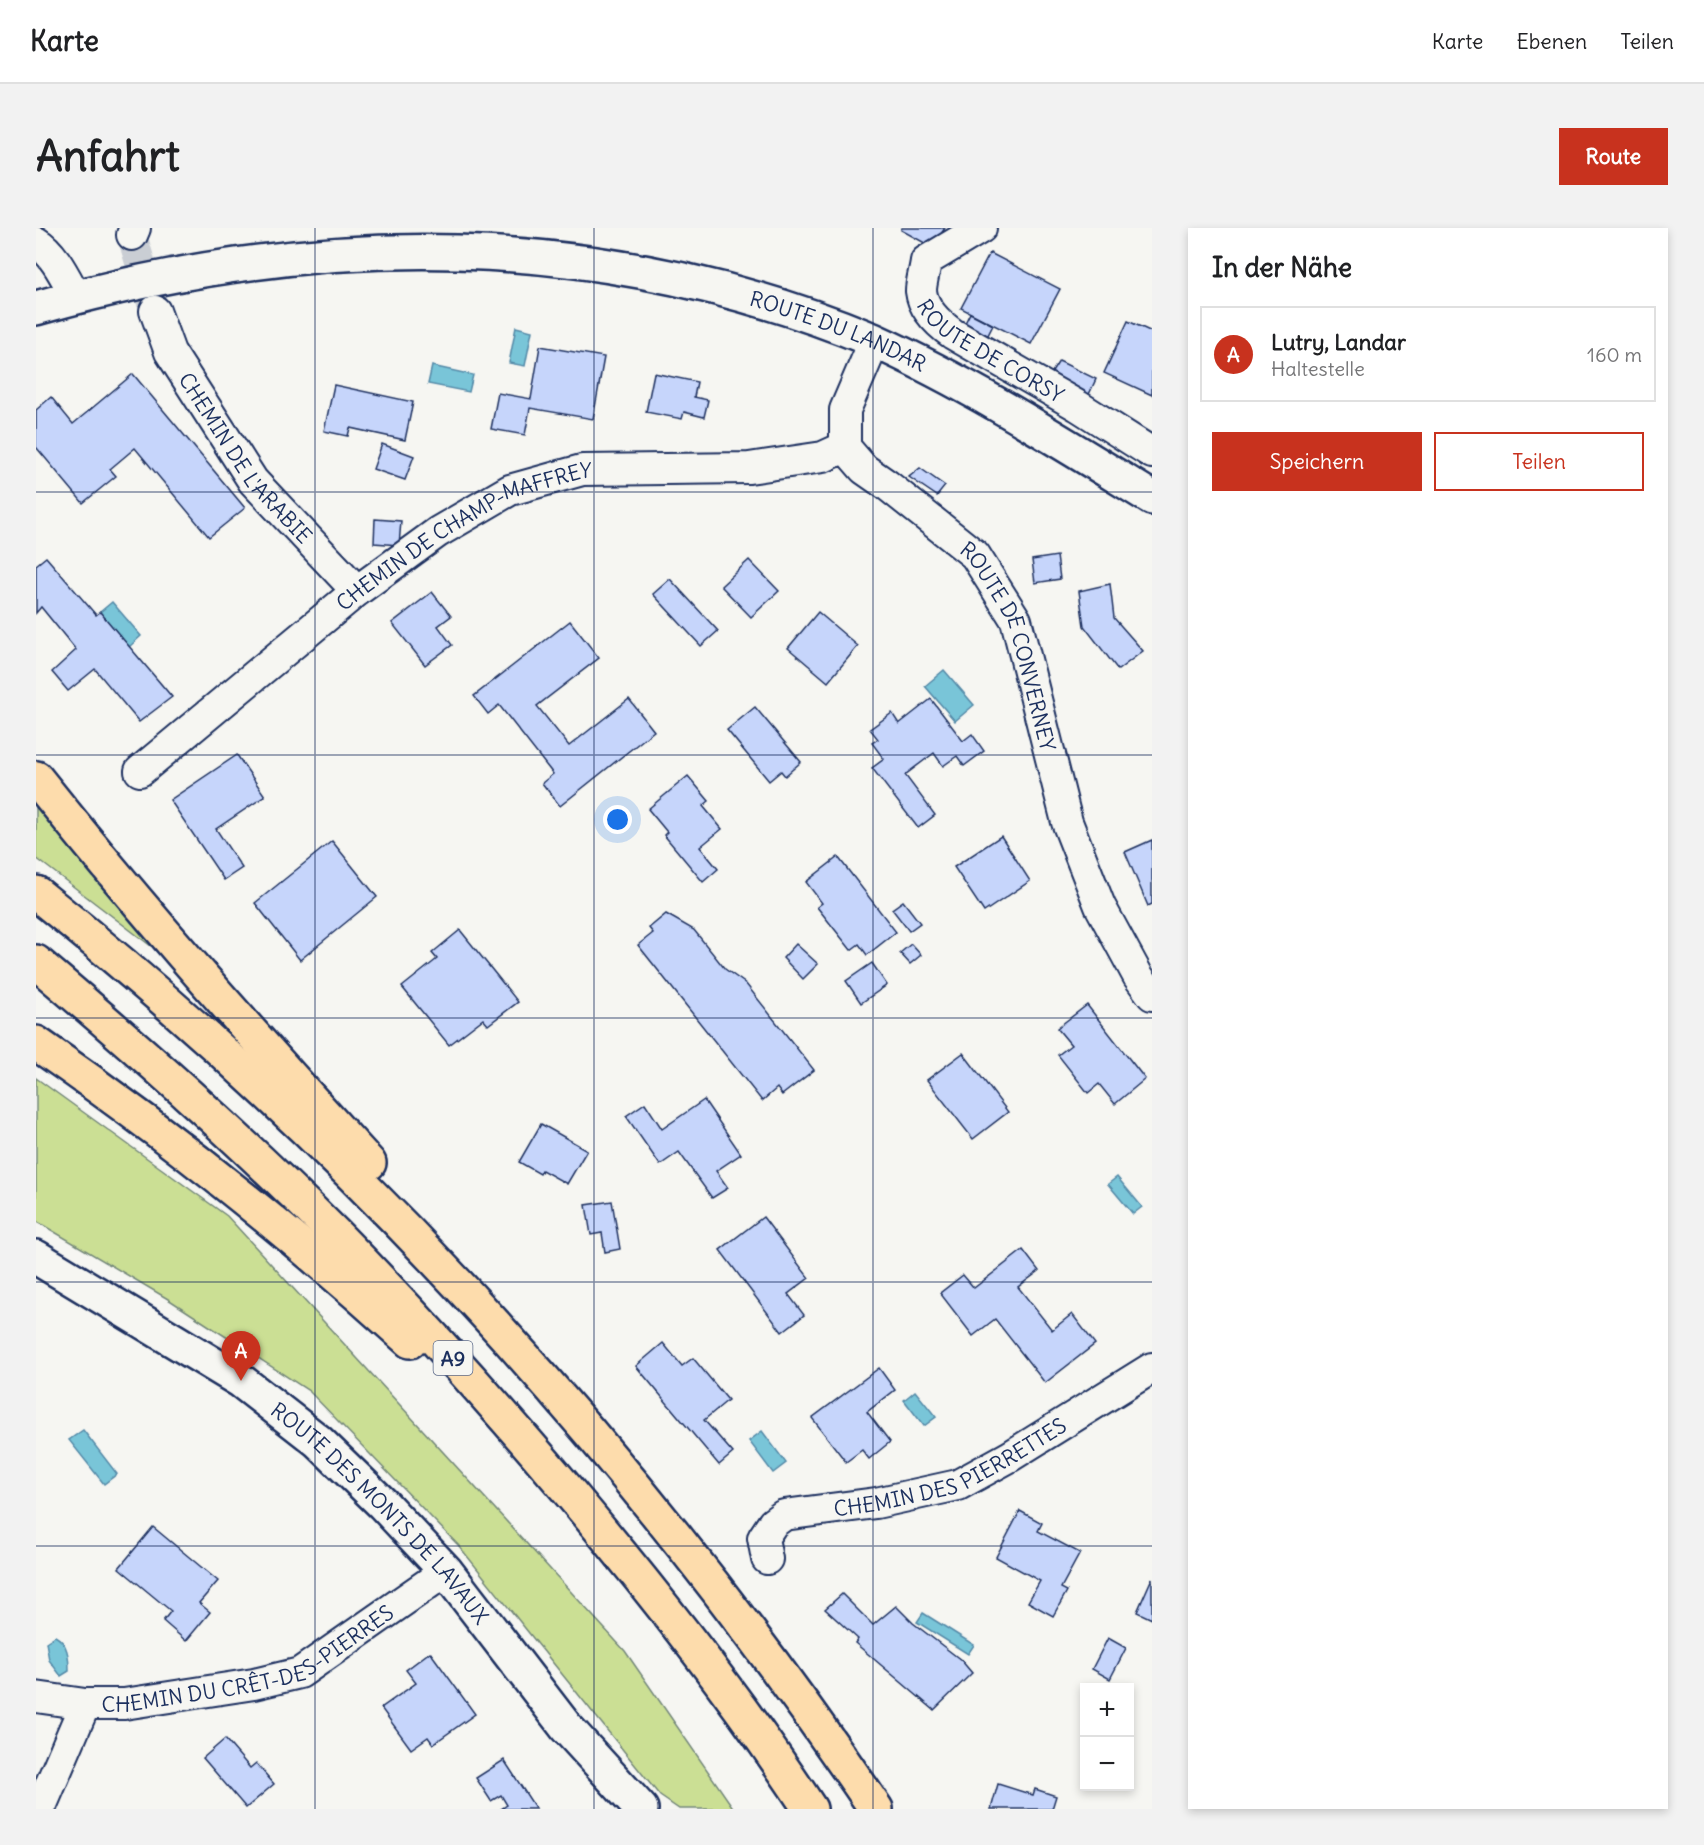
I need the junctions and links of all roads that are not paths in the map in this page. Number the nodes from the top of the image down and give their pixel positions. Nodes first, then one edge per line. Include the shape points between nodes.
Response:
1 (981, 228) edge
2 (36, 243) edge
3 (75, 295) junction
4 (36, 308) edge
5 (155, 312) tunnel mouth
6 (875, 340) junction
7 (844, 447) junction
8 (1152, 453) edge
9 (1152, 498) edge
10 (357, 591) junction
11 (140, 771) dead end
12 (36, 778) edge
13 (36, 893) edge
14 (36, 962) edge
15 (1152, 995) edge
16 (36, 1043) edge
17 (36, 1257) edge
18 (1152, 1368) edge
19 (554, 1390) junction
20 (544, 1463) junction
21 (767, 1559) dead end
22 (446, 1571) junction
23 (36, 1697) edge
24 (85, 1704) junction
25 (40, 1809) edge
26 (640, 1809) edge
27 (810, 1809) edge
28 (876, 1809) edge

1 - 8 street, ROUTE DE CORSY via 926,261 921,292 930,312 953,334
2 - 3 street via 60,268
3 - 4 main road, ROUTE DU LANDAR
3 - 6 main road, ROUTE DU LANDAR via 163,268 291,244 413,237 510,241 597,252 734,285
5 - 10 street, CHEMIN DE L'ARABIE via 170,352 254,481
6 - 7 street via 845,410
6 - 9 main road, ROUTE DU LANDAR via 994,404
7 - 10 street, CHEMIN DE CHAMP-MAFFREY via 823,457 749,468 582,470 510,490 438,532
7 - 15 street, ROUTE DE CONVERNEY via 864,469 975,555 1016,620 1067,822 1100,906
10 - 11 street, CHEMIN DE CHAMP-MAFFREY
12 - 19 highway via 159,929 373,1167
13 - 19 highway, A9 via 170,1005 295,1119 449,1275
14 - 20 highway, A9 via 136,1047 335,1234 445,1349
16 - 20 highway via 152,1126 293,1237
17 - 22 main road, ROUTE DES MONTS DE LAVAUX via 241,1381 318,1441
18 - 21 street, CHEMIN DES PIERRETTES via 958,1485 876,1503 784,1515 764,1538
19 - 28 highway, A9 via 707,1575
20 - 27 highway, A9 via 708,1664
22 - 24 street, CHEMIN DU CRÊT-DES-PIERRES via 300,1673 124,1704
22 - 26 main road, ROUTE DES MONTS DE LAVAUX via 566,1727
23 - 24 street, CHEMIN DU CRÊT-DES-PIERRES
24 - 25 street

